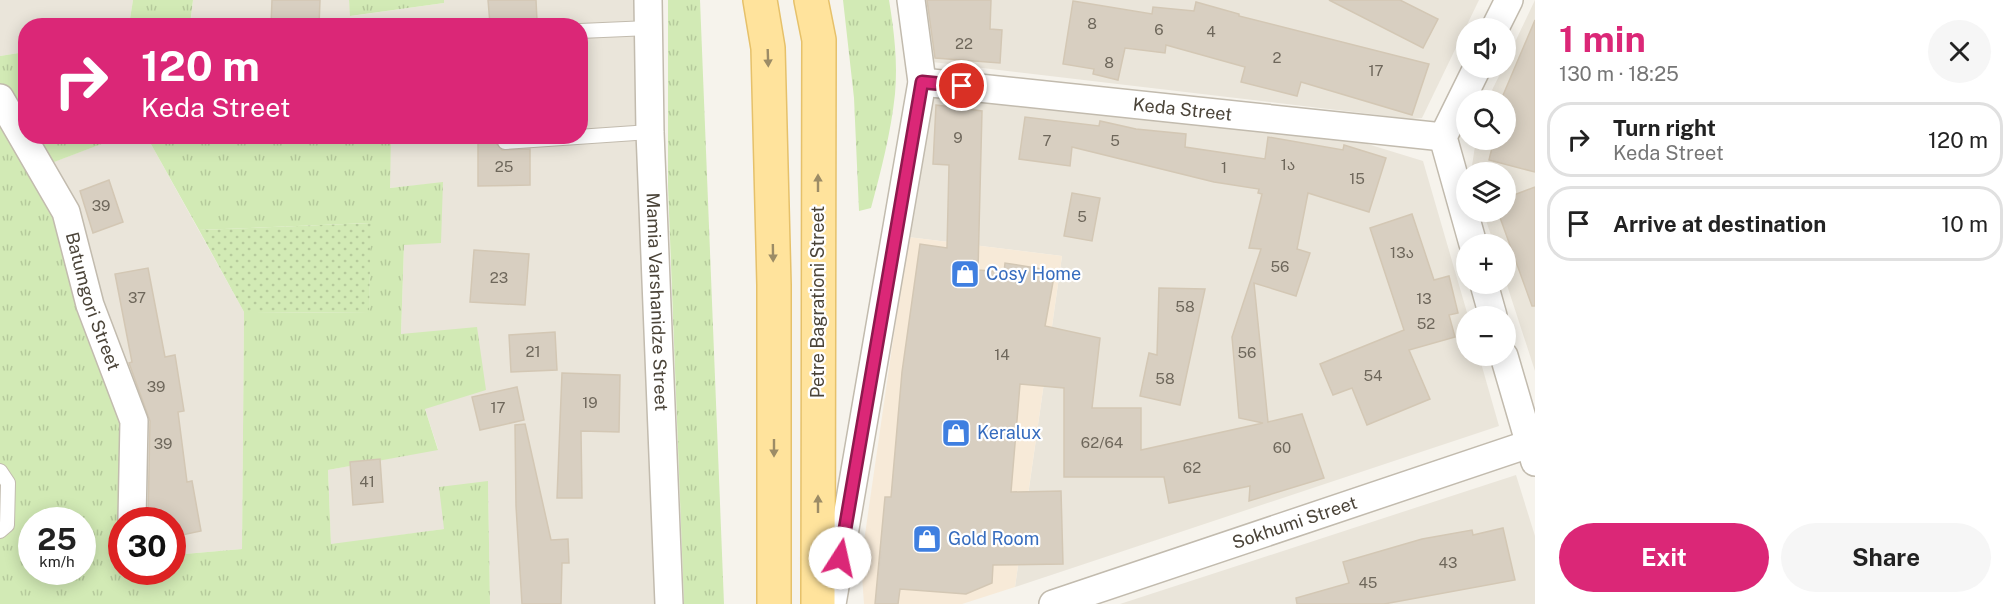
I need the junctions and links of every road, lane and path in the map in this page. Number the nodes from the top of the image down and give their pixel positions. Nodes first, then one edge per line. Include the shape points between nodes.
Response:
1 (648, 0) edge
2 (760, 0) edge
3 (811, 0) edge
4 (911, 0) edge
5 (1509, 0) edge
6 (1500, 18) edge
7 (649, 28) junction
8 (588, 31) edge
9 (1472, 78) edge
10 (922, 82) junction
11 (0, 98) edge
12 (18, 129) edge
13 (650, 132) junction
14 (588, 136) edge
15 (1443, 137) junction
16 (27, 144) edge
17 (1470, 234) edge
18 (1507, 366) edge
19 (1533, 449) edge
20 (0, 471) edge
21 (132, 507) edge
22 (0, 531) edge
23 (669, 604) edge
24 (774, 604) edge
25 (818, 604) edge
26 (832, 604) edge
27 (1053, 604) edge

1 - 7 street, Mamia Varshanidze Street
2 -> 24 main road via 768,48 774,285
25 -> 3 main road, Petre Bagrationi Street via 819,40
4 - 10 street
5 - 6 street
7 - 8 lane
7 - 13 street, Mamia Varshanidze Street
9 - 15 street
10 - 15 street, Keda Street
10 - 26 street
11 - 12 street, Batumgori Street
13 - 14 lane
13 - 23 street, Mamia Varshanidze Street
15 - 17 street
16 - 21 street, Batumgori Street via 66,212 90,305 134,421
18 - 19 street
19 - 27 street, Sokhumi Street
20 - 22 lane via 8,483 7,525

